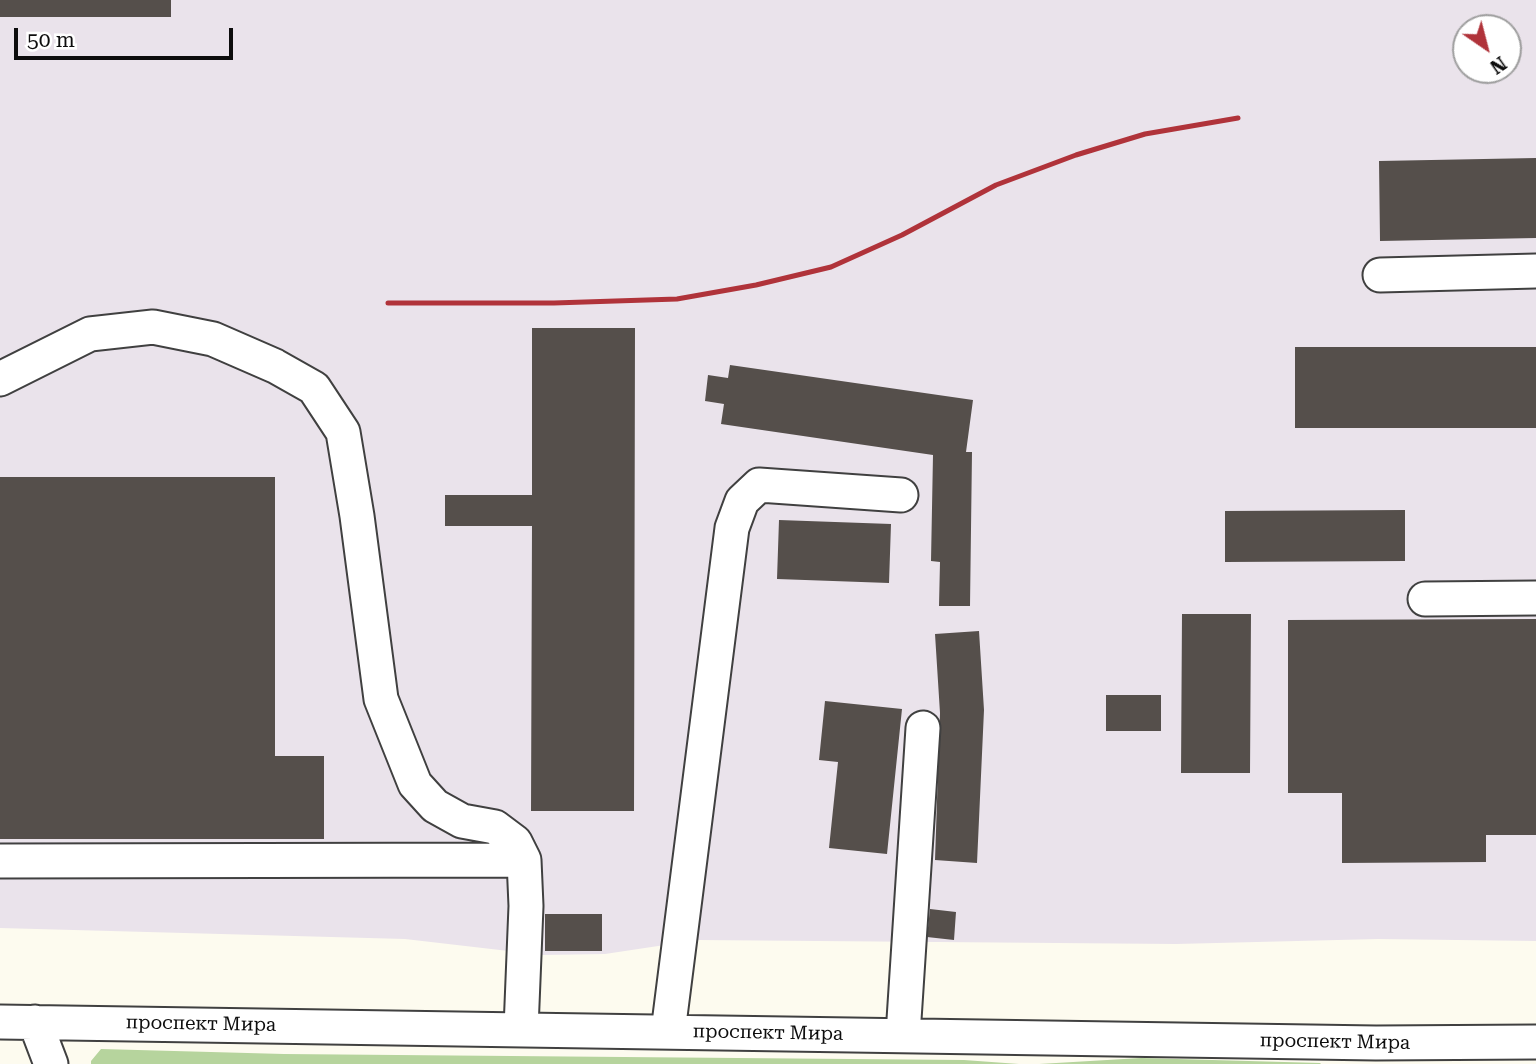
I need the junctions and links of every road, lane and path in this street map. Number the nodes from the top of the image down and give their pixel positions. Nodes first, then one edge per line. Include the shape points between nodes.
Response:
1 (1536, 271) edge
2 (1380, 275) dead end
3 (0, 379) edge
4 (901, 495) dead end
5 (1536, 598) edge
6 (1425, 599) dead end
7 (923, 727) dead end
8 (523, 860) junction
9 (0, 861) edge
10 (0, 1022) edge
11 (34, 1022) junction
12 (521, 1029) junction
13 (668, 1032) junction
14 (903, 1035) junction
15 (1536, 1042) edge
16 (1376, 1053) edge
17 (51, 1064) edge

1 - 2 street
3 - 8 street via 90,334 153,327 213,339 314,388 343,432 381,699 415,784 435,806 462,821 495,827 515,842
4 - 13 street via 759,485 742,501 732,528
5 - 6 street
7 - 14 street
8 - 9 street
8 - 12 street via 526,906
10 - 11 street, проспект Мира
11 - 12 street, проспект Мира
11 - 17 street
12 - 13 street, проспект Мира
13 - 14 street, проспект Мира
14 - 16 street, проспект Мира
15 - 16 street, проспект Мира

